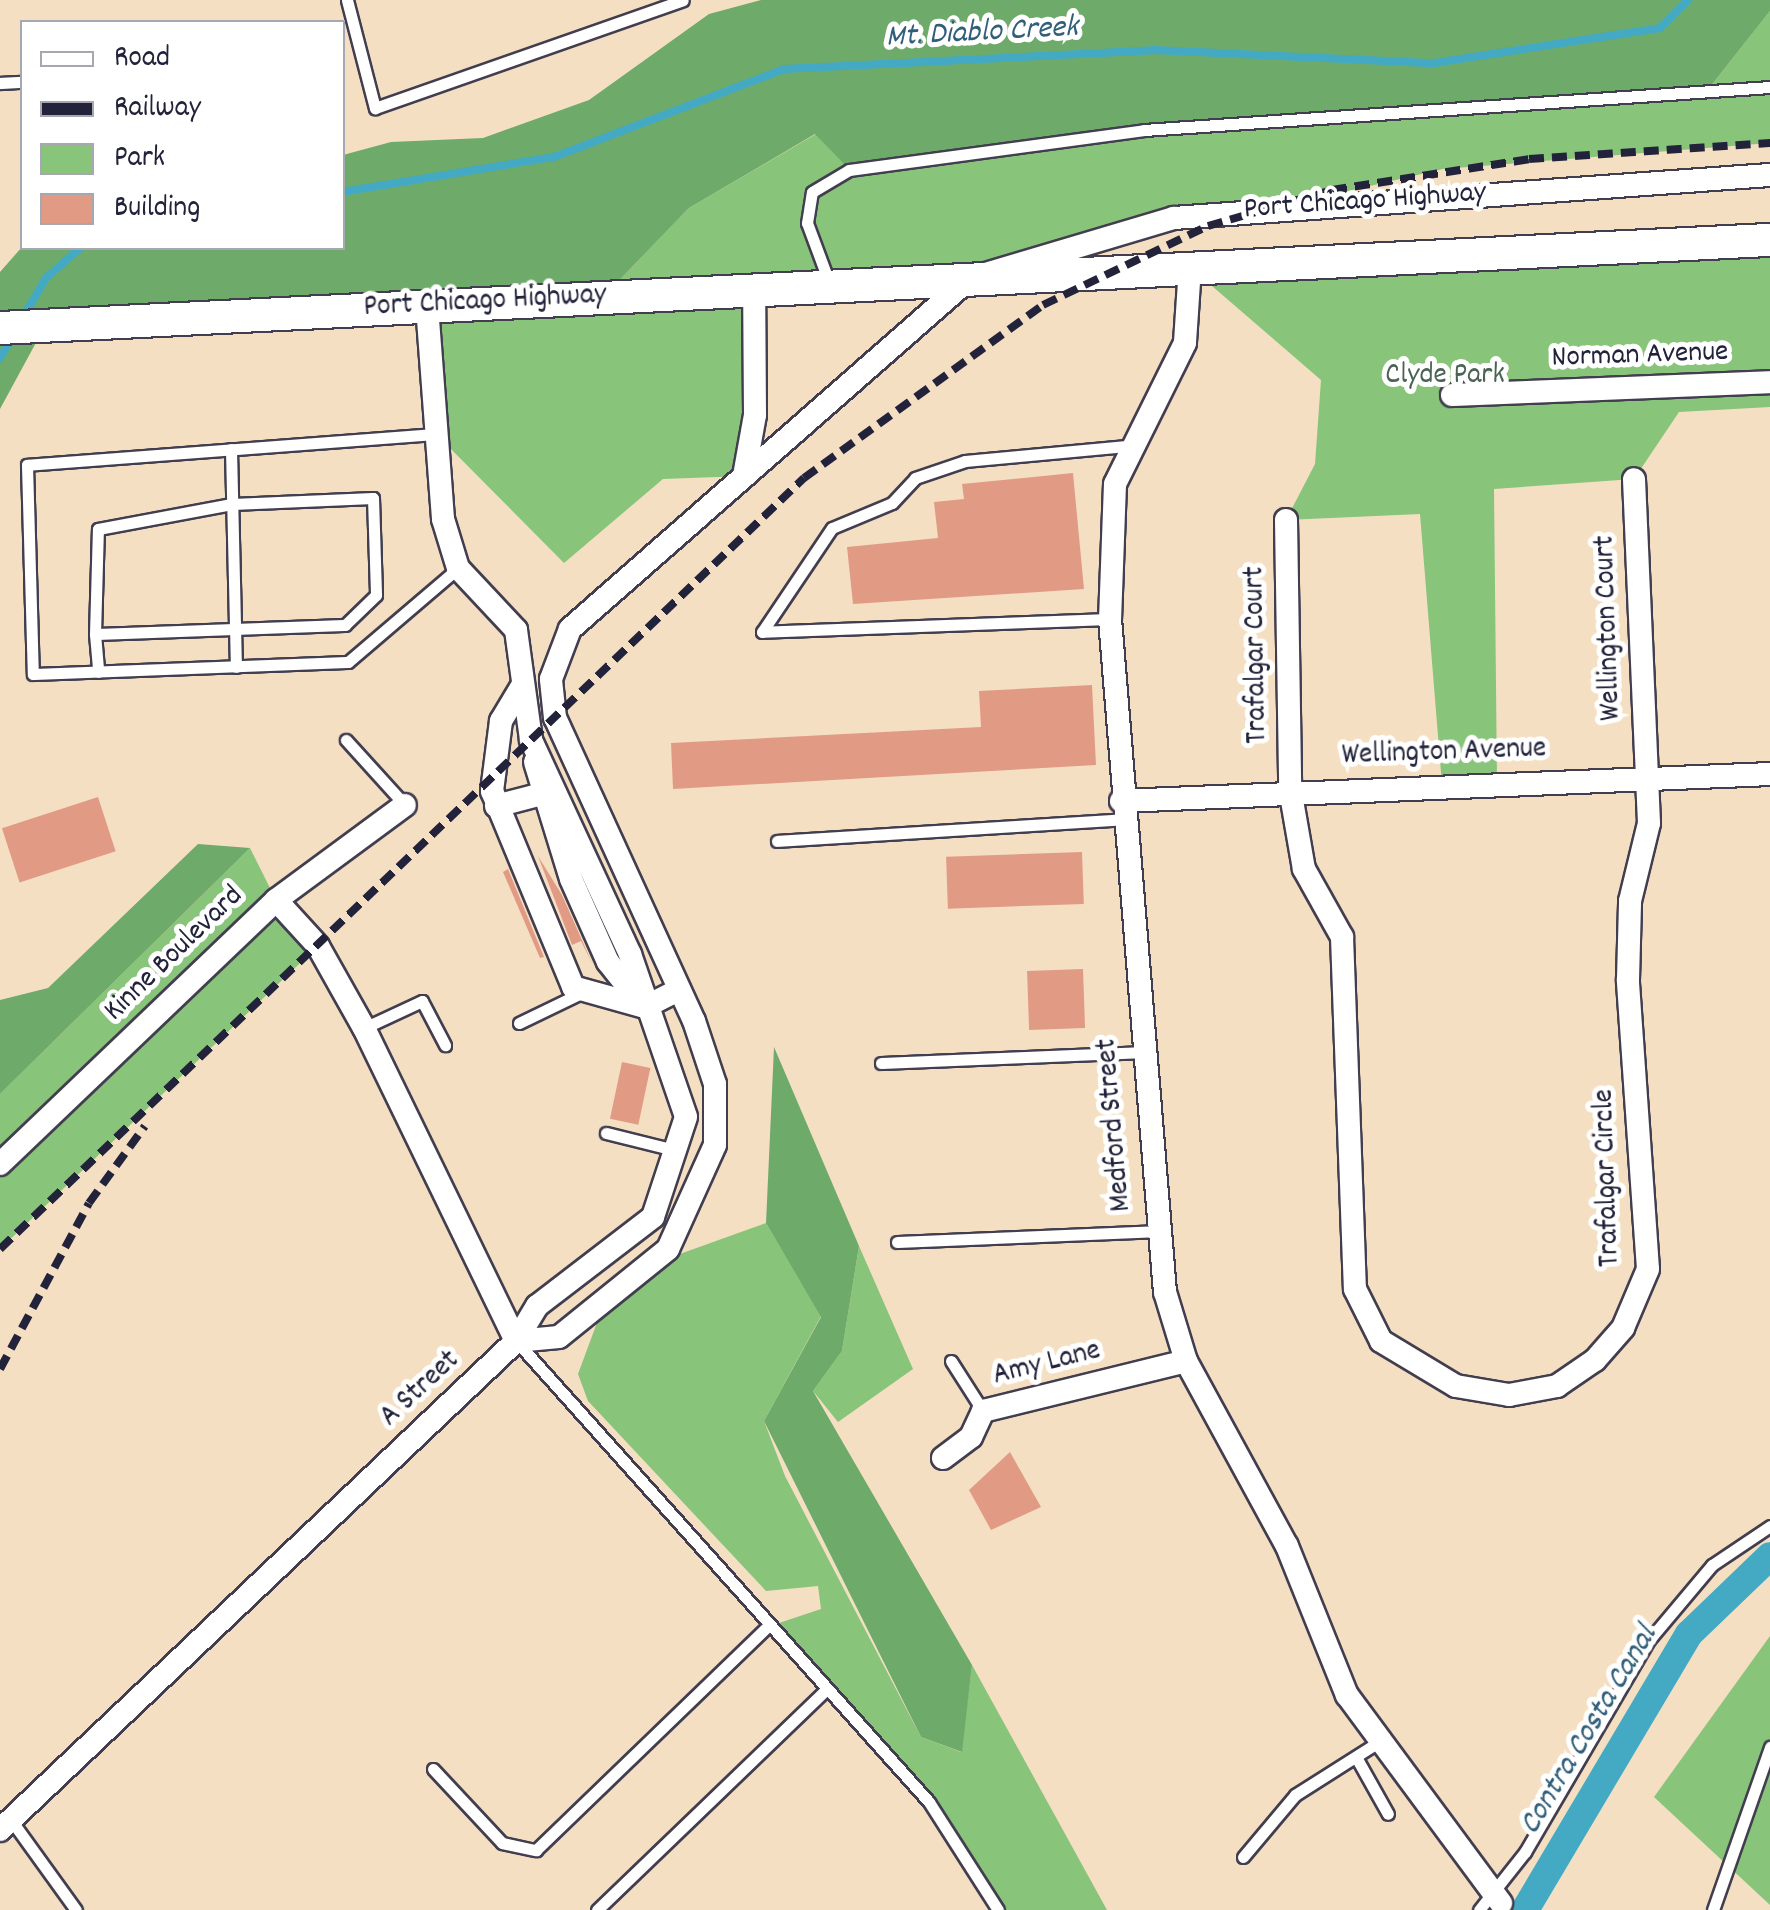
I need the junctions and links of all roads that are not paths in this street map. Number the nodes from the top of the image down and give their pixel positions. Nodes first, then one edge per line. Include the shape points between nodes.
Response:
1 (347, 0) edge
2 (683, 0) edge
3 (1770, 88) edge
4 (1770, 175) edge
5 (1770, 240) edge
6 (1190, 267) junction
7 (969, 279) junction
8 (828, 282) junction
9 (754, 287) junction
10 (427, 306) junction
11 (0, 328) edge
12 (1770, 382) edge
13 (1452, 395) dead end
14 (436, 434) junction
15 (1126, 446) junction
16 (232, 450) junction
17 (744, 476) junction
18 (1634, 478) dead end
19 (232, 504) junction
20 (1286, 520) dead end
21 (458, 568) junction
22 (1110, 619) junction
23 (235, 631) junction
24 (95, 634) junction
25 (236, 667) junction
26 (98, 672) junction
27 (522, 686) junction
28 (346, 740) dead end
29 (572, 762) junction
30 (1770, 774) edge
31 (1646, 776) junction
32 (545, 784) junction
33 (1290, 789) junction
34 (406, 806) joint
35 (496, 806) junction
36 (1122, 810) junction
37 (777, 842) dead end
38 (276, 900) junction
39 (678, 990) junction
40 (580, 994) junction
41 (645, 1007) junction
42 (519, 1023) dead end
43 (364, 1028) junction
44 (445, 1045) dead end
45 (1140, 1052) junction
46 (882, 1063) dead end
47 (606, 1132) dead end
48 (681, 1151) junction
49 (0, 1164) edge
50 (1155, 1231) junction
51 (897, 1242) dead end
52 (516, 1341) junction
53 (951, 1361) dead end
54 (1186, 1362) junction
55 (983, 1411) junction
56 (943, 1458) dead end
57 (1770, 1526) edge
58 (768, 1627) junction
59 (826, 1690) junction
60 (1380, 1741) junction
61 (1770, 1747) edge
62 (1356, 1756) junction
63 (433, 1770) dead end
64 (1388, 1814) dead end
65 (5, 1825) edge
66 (1243, 1857) dead end
67 (1494, 1904) edge
68 (76, 1910) edge
69 (597, 1910) edge
70 (998, 1910) edge
71 (1713, 1910) edge

1 - 2 lane via 375,108
3 - 8 lane via 1144,130 850,170 812,192 807,223
4 - 7 street, Port Chicago Highway via 1174,218 1096,234
5 - 6 street, Port Chicago Highway
6 - 7 street, Port Chicago Highway
6 - 15 street, Medford Street via 1185,343
7 - 8 street, Port Chicago Highway
7 - 17 street
8 - 9 street, Port Chicago Highway
9 - 10 street, Port Chicago Highway
9 - 17 street via 756,415
10 - 11 street, Port Chicago Highway
10 - 14 street
12 - 13 street, Norman Avenue
14 - 16 lane
14 - 21 street via 443,519
15 - 22 street, Medford Street via 1115,484
15 - 22 lane via 965,461 915,478 892,503 832,528 762,632
16 - 19 lane
16 - 26 lane via 27,464 33,674
17 - 29 street via 560,646 553,698
18 - 31 street, Wellington Court
19 - 23 lane
19 - 23 lane via 373,498 376,595 345,625
19 - 24 lane via 98,529
20 - 33 street, Trafalgar Court
21 - 25 lane via 348,662
21 - 27 street via 516,630
22 - 36 street, Medford Street
23 - 24 lane
23 - 25 lane
24 - 26 lane
25 - 26 lane
27 - 32 street
27 - 35 street via 493,754
28 - 34 lane
29 - 32 street
29 - 39 street
30 - 31 street, Wellington Avenue
31 - 33 street, Wellington Avenue
31 - 33 street, Trafalgar Circle via 1628,980 1648,1268 1623,1328 1595,1360 1557,1386 1509,1395 1456,1386 1380,1340 1356,1289 1342,937 1304,869
32 - 35 street
32 - 41 street via 630,954
33 - 36 street, Wellington Avenue
34 - 38 street, Kinne Boulevard
35 - 40 street
36 - 37 lane
36 - 45 street, Medford Street
38 - 43 street via 318,946
38 - 49 street, Kinne Boulevard
39 - 41 street
39 - 52 street via 715,1084 713,1162 688,1223 639,1277 559,1336
40 - 41 street
40 - 42 lane
41 - 48 street via 681,1084
43 - 44 lane via 422,1001
43 - 52 street
45 - 46 lane
45 - 50 street, Medford Street
47 - 48 lane
48 - 52 street, A Street via 653,1217 537,1306
50 - 51 lane
50 - 54 street, Medford Street
52 - 58 lane
52 - 65 street, A Street
53 - 55 lane
54 - 55 street, Amy Lane
54 - 60 street, Medford Street via 1287,1546 1347,1695
55 - 56 street, Amy Lane via 971,1437
57 - 67 lane via 1712,1565 1649,1640
58 - 59 lane
58 - 63 lane via 536,1850 502,1842
59 - 69 lane
59 - 70 lane via 929,1802
60 - 62 lane
60 - 67 street, Medford Street
61 - 71 lane
62 - 64 lane
62 - 66 lane via 1295,1796
65 - 68 lane

